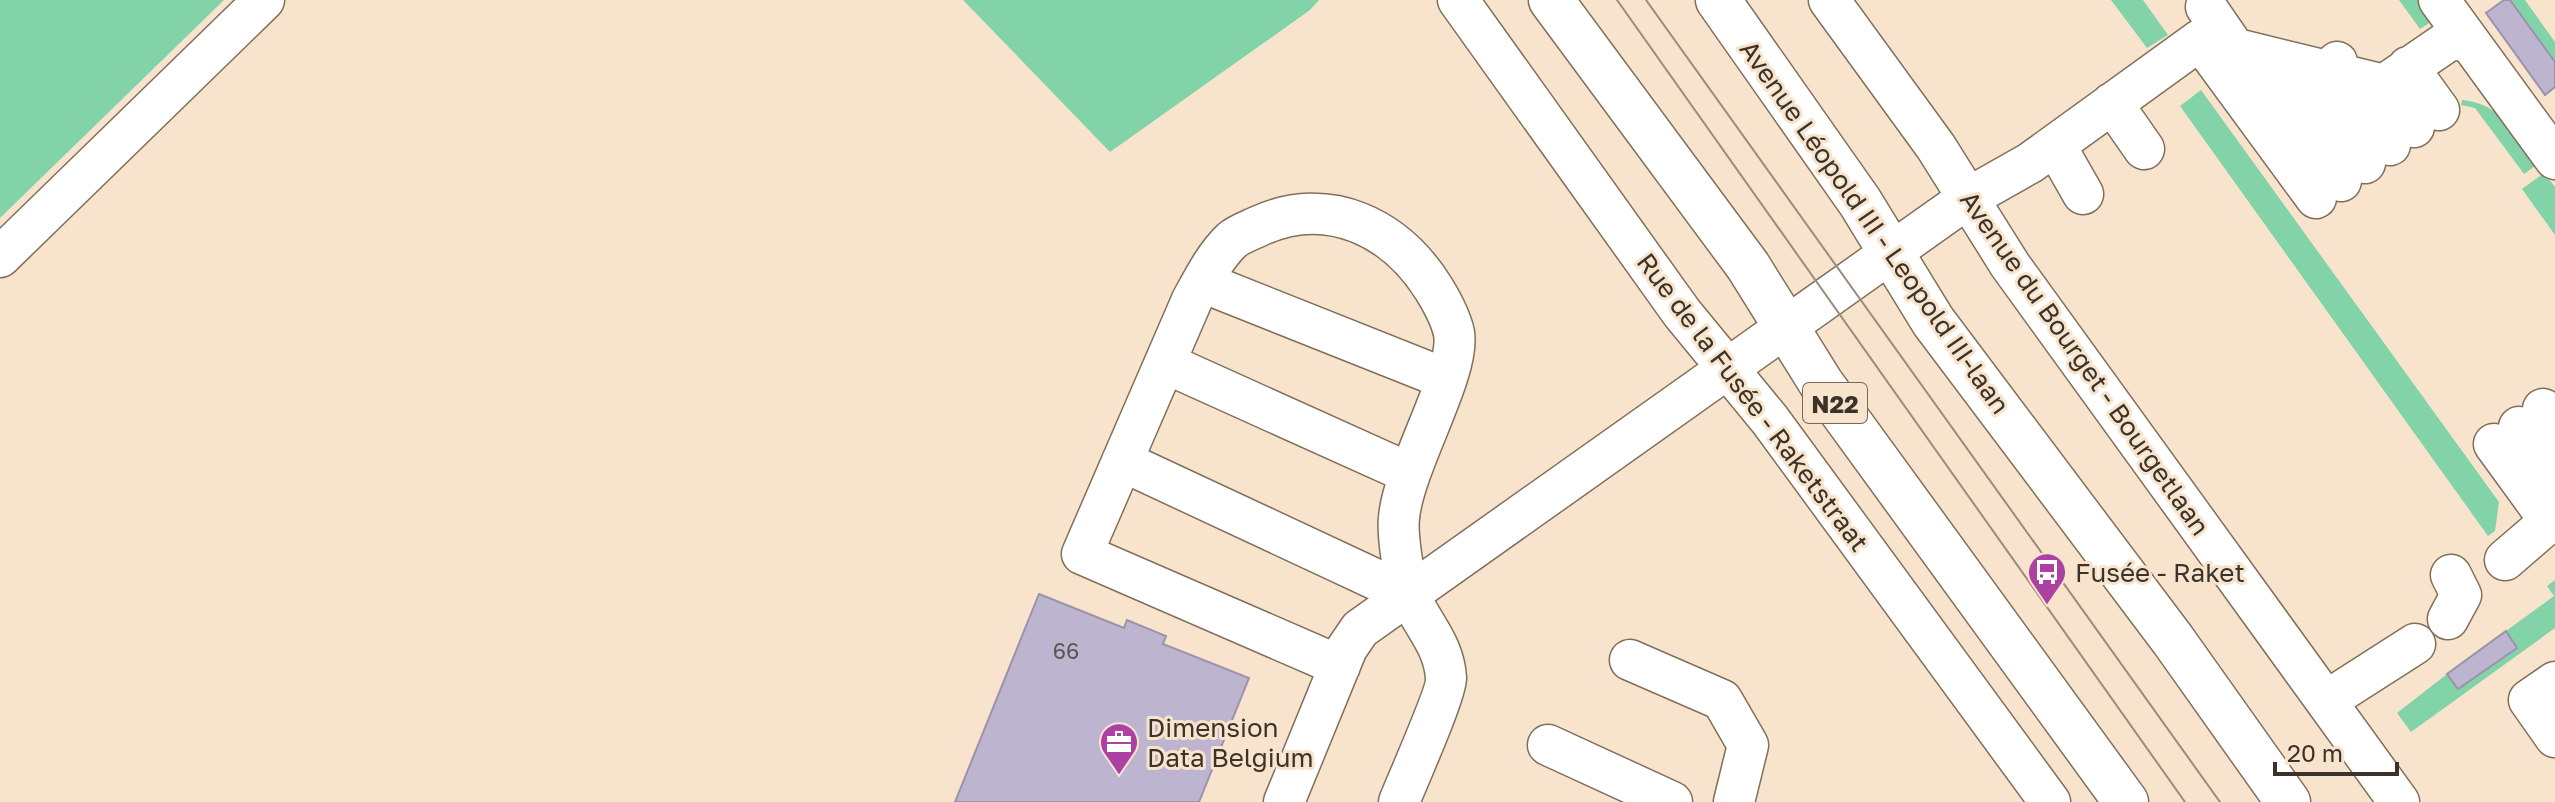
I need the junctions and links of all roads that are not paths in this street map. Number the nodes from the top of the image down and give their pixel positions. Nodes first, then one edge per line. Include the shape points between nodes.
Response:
1 (264, 0) edge
2 (1458, 0) edge
3 (1551, 0) edge
4 (1718, 0) edge
5 (1829, 0) edge
6 (2439, 0) edge
7 (2222, 37) junction
8 (2469, 42) junction
9 (2337, 59) junction
10 (2293, 63) junction
11 (2396, 76) junction
12 (2112, 103) junction
13 (2055, 145) junction
14 (2144, 149) dead end
15 (2378, 154) junction
16 (2555, 159) edge
17 (2083, 194) dead end
18 (1968, 198) junction
19 (1891, 253) junction
20 (0, 257) edge
21 (1202, 282) junction
22 (1786, 327) junction
23 (1165, 363) junction
24 (1728, 368) junction
25 (1446, 379) junction
26 (2528, 426) edge
27 (1122, 461) junction
28 (1409, 473) junction
29 (2555, 476) edge
30 (2552, 519) edge
31 (2505, 560) dead end
32 (2451, 575) dead end
33 (1409, 595) junction
34 (2448, 619) dead end
35 (2415, 644) dead end
36 (1630, 660) dead end
37 (1340, 666) junction
38 (2555, 682) edge
39 (2326, 701) junction
40 (2555, 737) edge
41 (1548, 745) dead end
42 (1284, 802) edge
43 (1399, 802) edge
44 (1672, 802) edge
45 (1734, 802) edge
46 (2050, 802) edge
47 (2126, 802) edge
48 (2288, 802) edge
49 (2399, 802) edge

1 - 20 street
2 - 24 street, Rue de la Fusée - Raketstraat via 1682,313
3 - 22 main road, N22 via 1748,266
4 - 19 main road, Avenue Léopold III - Leopold III-laan
5 - 18 street, Avenue du Bourget - Bourgetlaan
6 - 8 street
7 - 10 street
7 - 12 street
7 - 15 street
8 - 11 street via 2451,39
8 - 16 street
9 - 10 street
9 - 11 street
9 - 15 street
10 - 15 street
11 - 15 street
12 - 13 street
12 - 14 street
13 - 17 street
13 - 18 street
18 - 19 street
18 - 39 street, Avenue du Bourget - Bourgetlaan via 2010,265
19 - 22 street
19 - 48 main road, Avenue Léopold III - Leopold III-laan via 1933,321
21 - 23 street
21 - 25 street
21 - 25 street via 1234,238 1277,218 1310,213 1348,218 1394,240 1420,266 1454,335
22 - 24 street
22 - 47 main road, N22 via 1821,383
23 - 27 street
23 - 28 street
24 - 33 street
24 - 46 street, Rue de la Fusée - Raketstraat
25 - 28 street
26 - 29 street
26 - 30 street
27 - 33 street
27 - 37 street via 1082,554
28 - 33 street via 1398,519
30 - 31 street
32 - 34 street via 2461,595
33 - 37 street via 1360,629
33 - 43 street via 1437,639 1447,681
35 - 39 street
36 - 45 street via 1722,700 1748,745
37 - 42 street
38 - 40 street via 2529,700
39 - 49 street, Avenue du Bourget - Bourgetlaan
41 - 44 street

